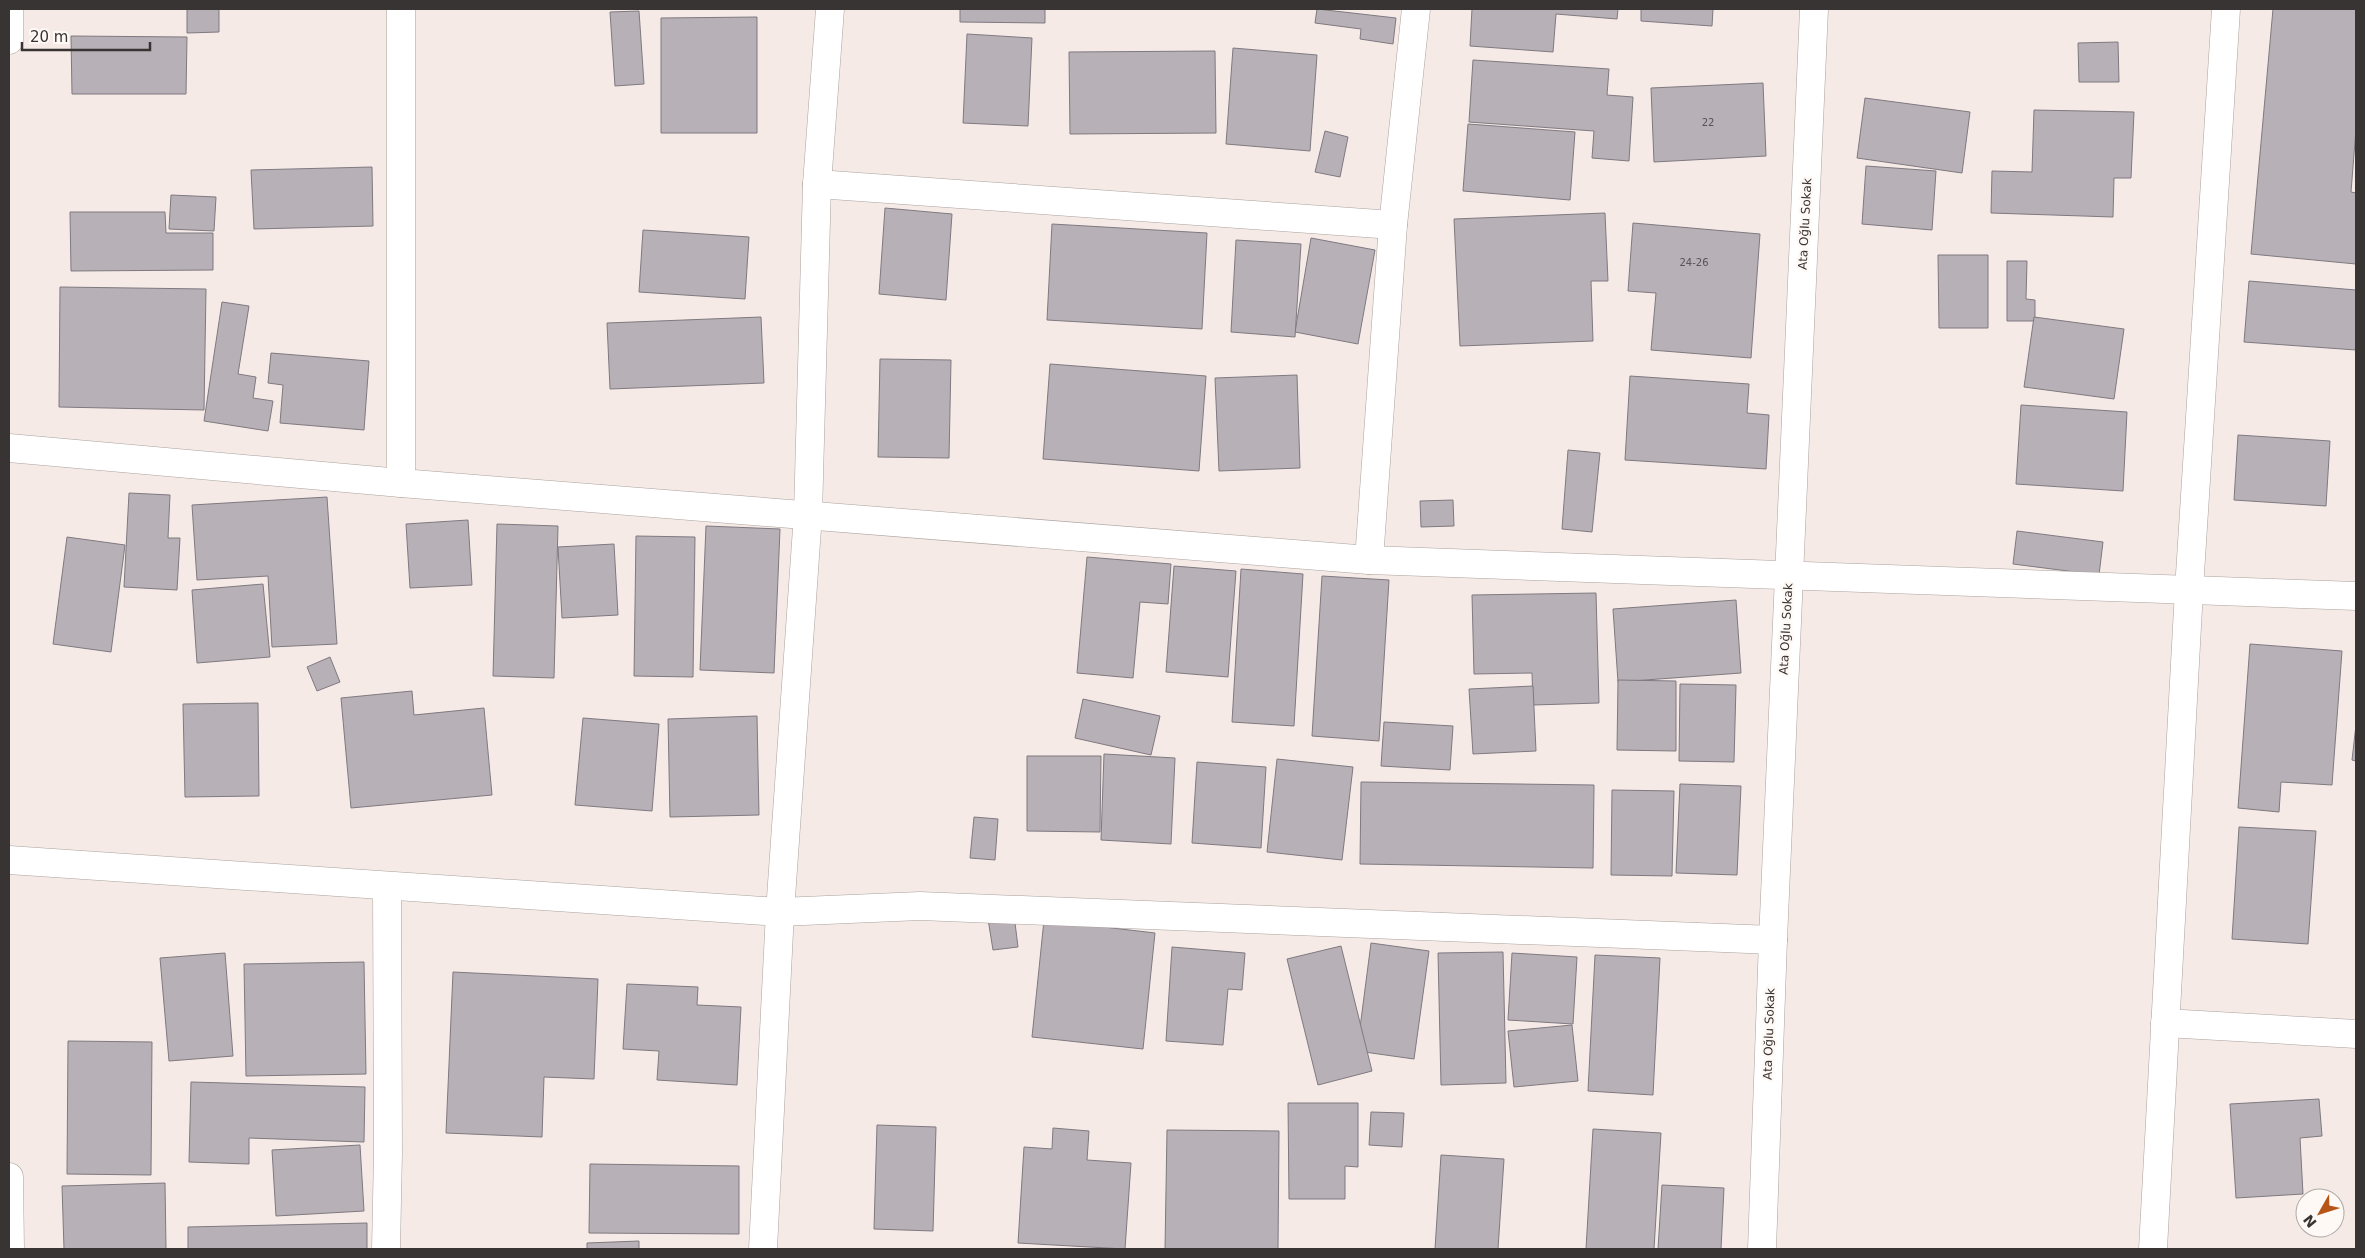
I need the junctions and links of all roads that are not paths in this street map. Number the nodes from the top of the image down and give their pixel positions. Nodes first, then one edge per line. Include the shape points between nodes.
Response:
1 (9, 9) edge
2 (401, 9) edge
3 (830, 9) edge
4 (1416, 9) edge
5 (1814, 9) edge
6 (2226, 9) edge
7 (9, 40) edge
8 (817, 184) junction
9 (1393, 226) junction
10 (9, 448) edge
11 (401, 483) junction
12 (808, 514) junction
13 (1368, 560) junction
14 (1788, 575) junction
15 (2190, 590) junction
16 (2356, 596) edge
17 (9, 860) edge
18 (387, 886) junction
19 (780, 912) junction
20 (1772, 940) junction
21 (2164, 1023) junction
22 (2356, 1034) edge
23 (9, 1177) edge
24 (9, 1197) edge
25 (10, 1249) edge
26 (386, 1249) edge
27 (763, 1249) edge
28 (1762, 1249) edge
29 (2153, 1249) edge

1 - 7 street
2 - 11 street
3 - 8 street
4 - 9 street
5 - 14 street, Ata Oğlu Sokak
6 - 15 street
8 - 9 street
8 - 12 street
9 - 13 street
10 - 11 street
11 - 12 street
12 - 13 street
12 - 19 street
13 - 14 street
14 - 15 street
14 - 20 street, Ata Oğlu Sokak
15 - 16 street
15 - 21 street
17 - 18 street
18 - 19 street
18 - 26 street
19 - 20 street via 920,906
19 - 27 street
20 - 28 street, Ata Oğlu Sokak
21 - 22 street
21 - 29 street
23 - 24 street
24 - 25 street

